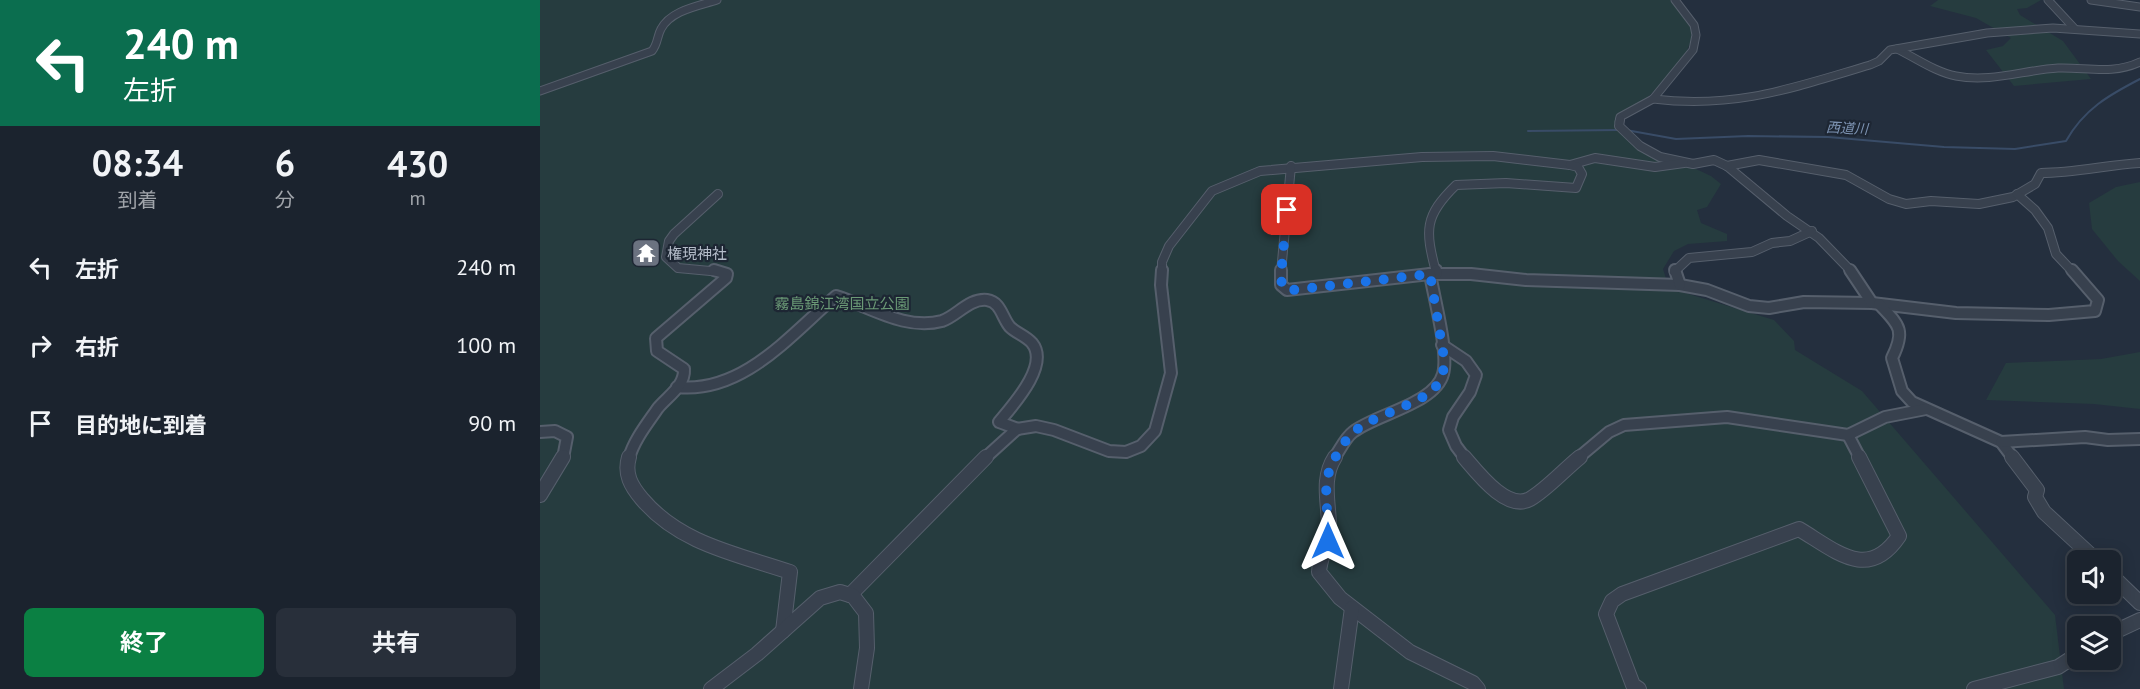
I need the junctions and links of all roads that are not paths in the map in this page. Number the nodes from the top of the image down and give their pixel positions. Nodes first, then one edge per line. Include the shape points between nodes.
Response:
1 (717, 0) edge
2 (1675, 0) edge
3 (2048, 0) edge
4 (2091, 0) edge
5 (2140, 7) edge
6 (2073, 28) junction
7 (2140, 34) edge
8 (1897, 49) junction
9 (2140, 62) edge
10 (540, 91) edge
11 (1653, 99) junction
12 (1684, 163) junction
13 (2140, 163) edge
14 (1570, 165) junction
15 (1291, 166) junction
16 (1727, 166) junction
17 (2018, 194) junction
18 (718, 195) dead end
19 (1812, 231) junction
20 (1434, 274) junction
21 (1680, 285) junction
22 (1875, 303) junction
23 (1442, 345) junction
24 (677, 387) junction
25 (1926, 410) junction
26 (1018, 429) junction
27 (540, 432) edge
28 (1848, 435) junction
29 (2140, 439) edge
30 (2001, 442) junction
31 (540, 495) edge
32 (2085, 550) edge
33 (2121, 585) edge
34 (850, 595) junction
35 (2140, 603) edge
36 (1352, 608) junction
37 (2140, 620) edge
38 (2121, 629) edge
39 (783, 631) junction
40 (2067, 661) edge
41 (711, 689) edge
42 (861, 689) edge
43 (1341, 689) edge
44 (1478, 689) edge
45 (1639, 689) edge
46 (1974, 689) edge

1 - 10 street via 673,17 662,28 652,51
2 - 11 street via 1696,30 1696,38 1684,65 1662,84
3 - 6 street
4 - 5 street
6 - 7 street
6 - 8 street via 1988,33
8 - 9 street via 1963,77 1998,77 2061,68 2097,71
8 - 11 street via 1870,65 1743,101
11 - 12 street via 1620,117 1619,126 1650,152
12 - 14 street via 1655,166 1595,158
12 - 16 street via 1714,160
13 - 17 street via 2041,173 2035,184
14 - 15 street via 1493,156
14 - 20 street via 1578,167 1582,174 1576,188 1506,183 1456,185 1430,215 1426,227
15 - 20 street via 1282,287 1293,290
15 - 26 street via 1260,171 1214,189 1168,246 1162,262 1161,285 1171,373 1155,431 1144,445 1129,451 1113,450 1033,426
16 - 17 street via 1759,160 1846,175 1906,204 1979,204
16 - 19 street via 1787,216
17 - 22 street via 2049,228 2056,254 2096,294 2095,311 2049,315 1956,313
18 - 24 street via 674,234 666,253 672,267 727,274 723,283 656,338 657,351 684,369
19 - 21 street via 1752,252 1689,258 1674,271
19 - 22 street via 1854,274
20 - 21 street
20 - 23 street
21 - 22 street via 1768,308 1804,302
22 - 25 street via 1899,325 1901,341 1892,358 1902,391
23 - 28 street via 1462,356 1476,375 1448,427 1449,434 1476,470 1507,499 1528,500 1609,432 1624,425 1727,417
23 - 36 street via 1443,375 1433,391 1350,434 1331,464 1326,483 1329,533 1318,572
24 - 26 street via 706,388 735,377 780,345 836,296 894,319 916,322 941,321 970,303 986,300 999,306 1010,327 1033,344 1037,352 1028,385 999,422
24 - 39 street via 638,440 627,471 632,487 656,517 701,543 790,572
25 - 28 street via 1903,411
25 - 30 street
26 - 34 street via 975,466
27 - 31 street via 562,432 567,437 562,460
28 - 45 street via 1899,536 1894,545 1879,560 1860,563 1799,529 1622,594 1612,601 1606,614 1633,685
29 - 30 street via 2085,437
30 - 32 street via 2037,490 2035,497 2044,512
33 - 35 street
34 - 39 street via 834,592 820,598
34 - 42 street via 866,613 867,648
36 - 43 street
36 - 44 street via 1410,652
37 - 38 street
39 - 41 street
40 - 46 street via 2058,667

